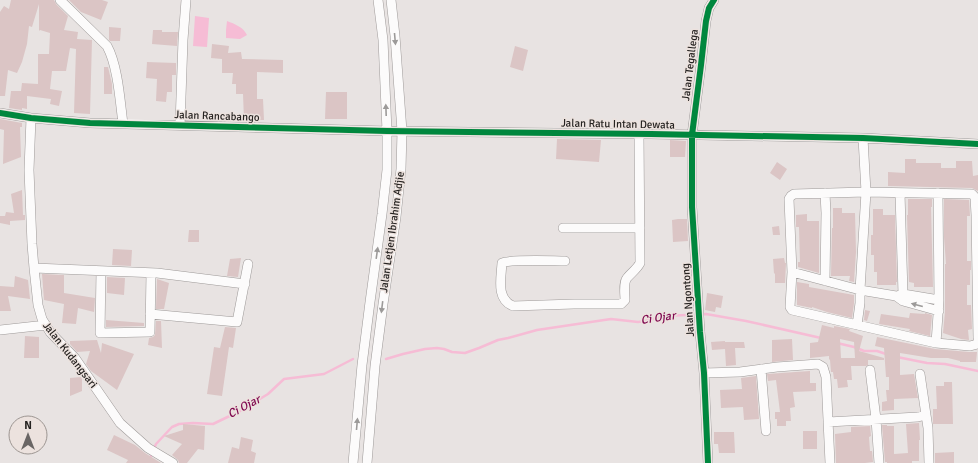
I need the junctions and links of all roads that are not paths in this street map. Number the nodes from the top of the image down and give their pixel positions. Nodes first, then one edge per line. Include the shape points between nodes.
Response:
1 (60, 0) edge
2 (186, 0) edge
3 (378, 0) edge
4 (391, 0) edge
5 (714, 0) edge
6 (0, 113) edge
7 (31, 118) junction
8 (123, 124) junction
9 (180, 125) junction
10 (387, 130) junction
11 (402, 130) junction
12 (639, 134) junction
13 (692, 135) junction
14 (863, 138) junction
15 (978, 144) edge
16 (866, 192) junction
17 (825, 193) junction
18 (900, 193) junction
19 (938, 193) junction
20 (563, 228) dead end
21 (640, 228) junction
22 (565, 261) dead end
23 (248, 264) dead end
24 (34, 268) junction
25 (101, 271) junction
26 (792, 272) junction
27 (151, 273) junction
28 (825, 281) junction
29 (244, 284) junction
30 (860, 290) junction
31 (899, 295) junction
32 (939, 300) junction
33 (939, 311) junction
34 (150, 314) junction
35 (46, 326) junction
36 (857, 326) junction
37 (0, 330) edge
38 (978, 338) edge
39 (978, 341) edge
40 (936, 343) junction
41 (760, 369) junction
42 (870, 370) dead end
43 (704, 373) junction
44 (920, 374) dead end
45 (926, 415) junction
46 (876, 419) junction
47 (828, 422) junction
48 (766, 431) dead end
49 (355, 448) junction
50 (369, 448) junction
51 (173, 463) edge
52 (353, 463) edge
53 (367, 463) edge
54 (708, 463) edge
55 (830, 463) edge
56 (879, 463) edge
57 (929, 463) edge

1 - 8 street via 110,51 115,67
2 - 9 street
10 -> 3 street, Jalan Letjen Ibrahim Adjie via 383,40
4 -> 11 street, Jalan Letjen Ibrahim Adjie
5 - 13 street, Jalan Tegallega via 706,21
6 - 7 street, Jalan Rancabango
7 - 8 street, Jalan Rancabango
7 - 24 street, Jalan Kudangsari via 29,170
8 - 9 street, Jalan Rancabango
9 - 10 street, Jalan Rancabango
10 - 11 street, Jalan Rancabango
49 -> 10 street, Jalan Letjen Ibrahim Adjie via 362,365 387,170
11 - 12 street, Jalan Ratu Intan Dewata
11 -> 50 street, Jalan Letjen Ibrahim Adjie via 401,169 382,304
12 - 13 street, Jalan Ratu Intan Dewata
12 - 21 street
13 - 14 street, Jalan Ratu Intan Dewata
13 - 43 street, Jalan Ngontong via 692,208
14 - 15 street, Jalan Ratu Intan Dewata
14 - 16 street
16 - 17 street
16 - 18 street
16 - 30 street
17 - 26 street via 794,194 789,199
17 - 28 street
18 - 19 street
18 - 31 street
19 - 32 street
19 - 38 street via 972,194 975,197
20 - 21 street
21 - 22 street via 640,263 626,281 625,300 621,304 508,304 501,292 502,264 514,261
23 - 29 street
24 - 25 street
24 - 35 street, Jalan Kudangsari via 38,305
25 - 27 street
25 - 34 street via 100,333 150,332
26 - 28 street
26 - 36 street via 792,310
27 - 29 street
27 - 34 street
28 - 30 street
29 - 34 street via 237,322
30 - 31 street
30 - 36 street
31 - 32 street
33 -> 31 street via 903,301
32 - 33 street
33 - 40 street
35 - 37 street
35 - 51 street, Jalan Kudangsari via 75,358 120,423 154,452
36 - 40 street
39 - 40 street via 970,346
41 - 43 street
41 - 47 street via 821,365 826,377
41 - 48 street
42 - 46 street
43 - 54 street, Jalan Ngontong
44 - 45 street
45 - 46 street
45 - 57 street
46 - 47 street
46 - 56 street
47 - 55 street
49 - 50 street
49 - 52 street, Jalan Letjen Ibrahim Adjie
50 - 53 street, Jalan Letjen Ibrahim Adjie

